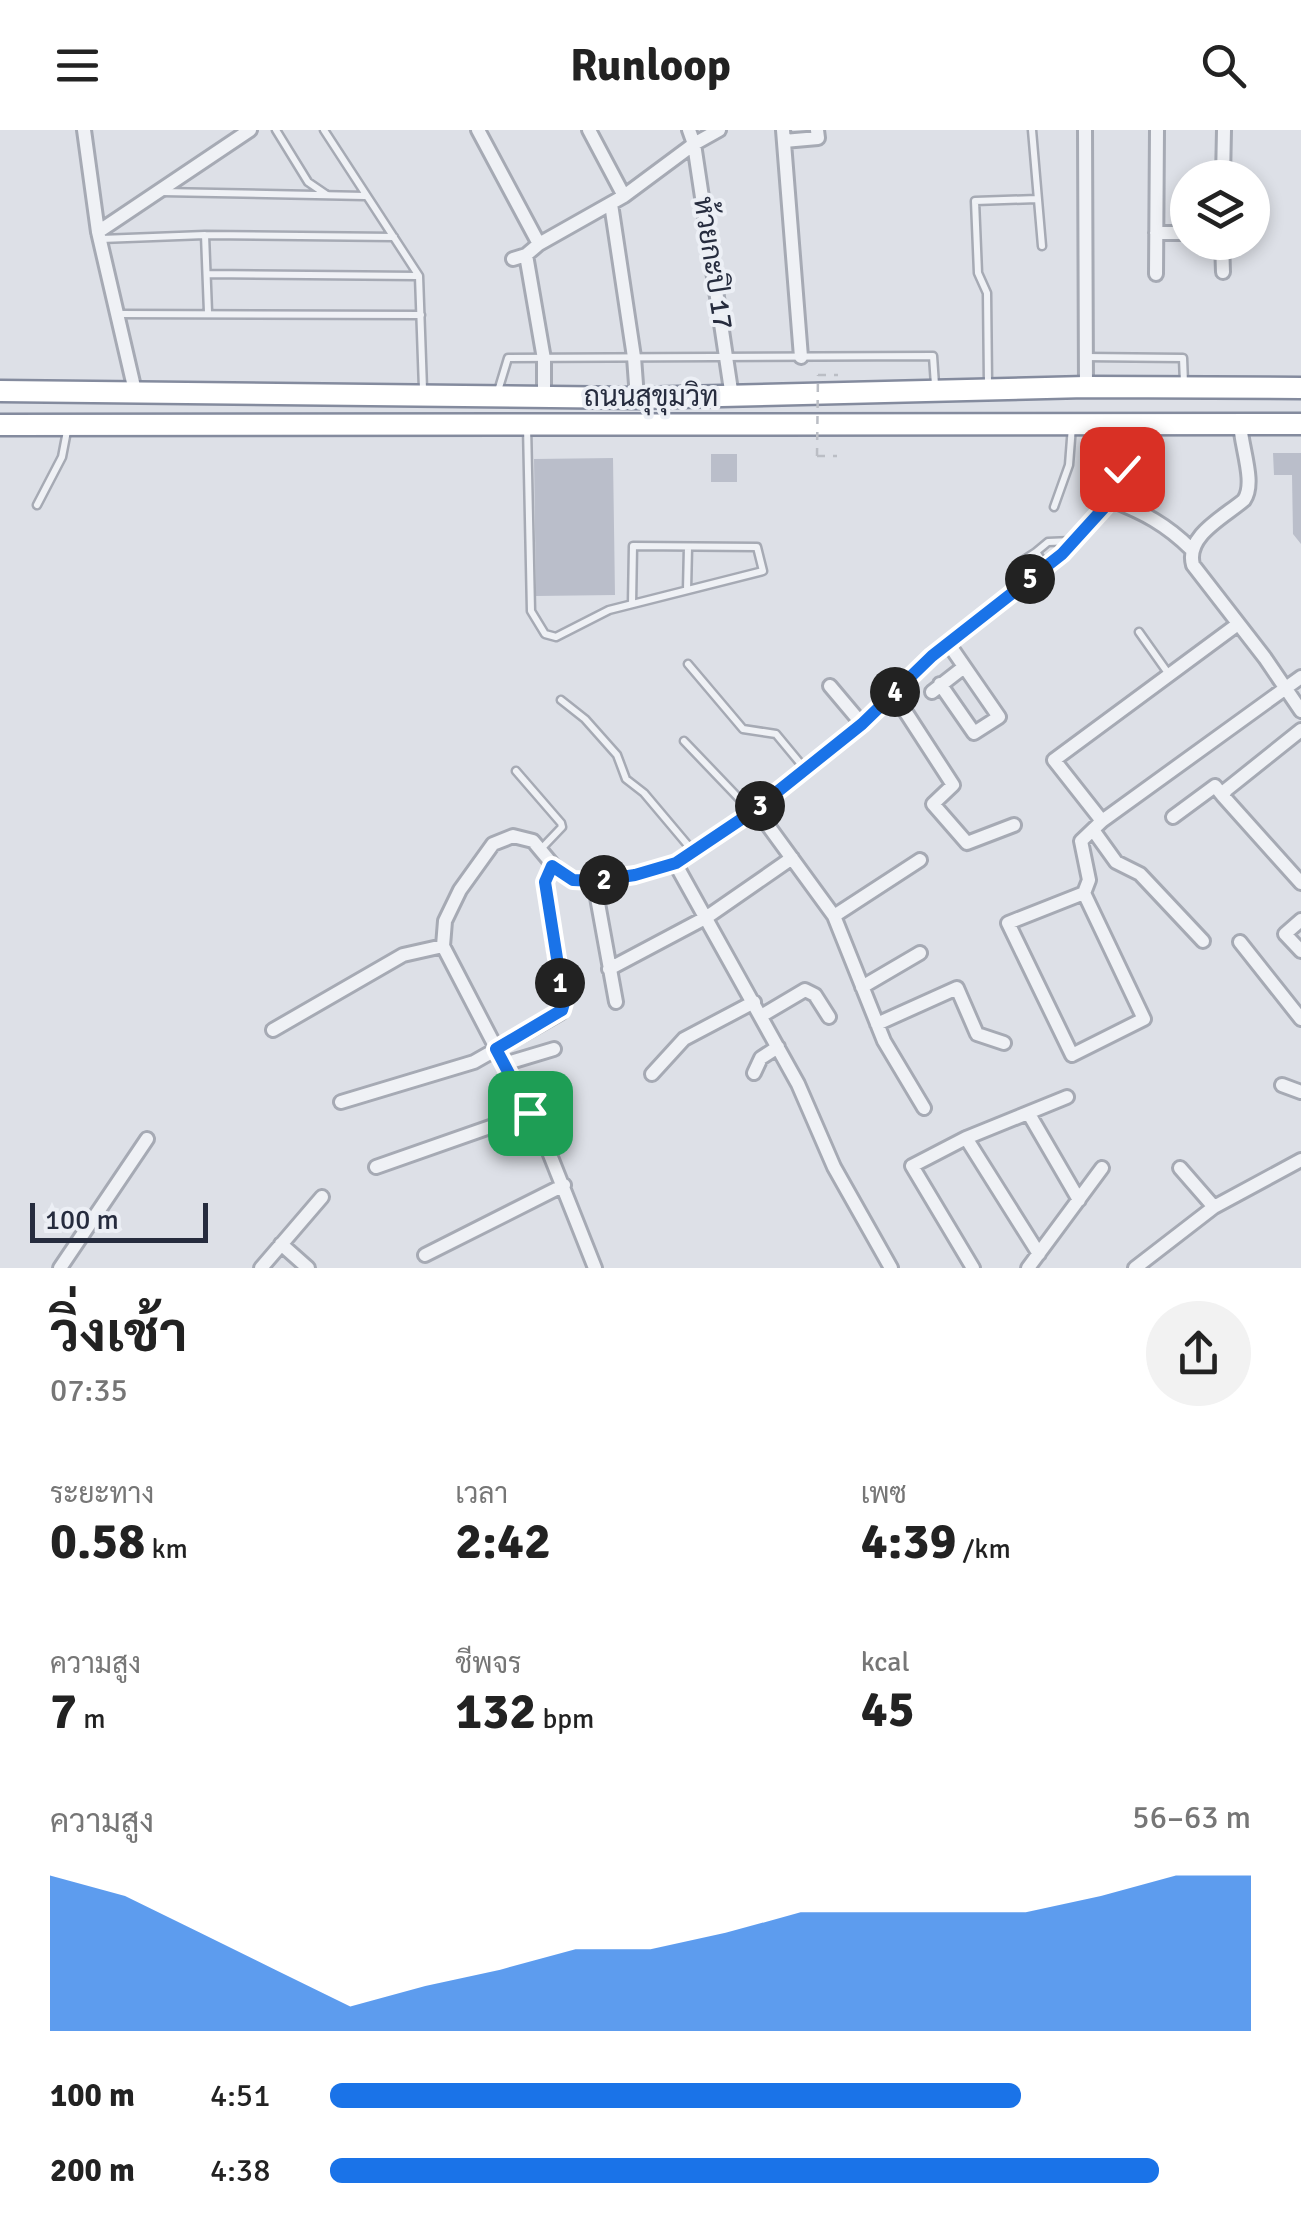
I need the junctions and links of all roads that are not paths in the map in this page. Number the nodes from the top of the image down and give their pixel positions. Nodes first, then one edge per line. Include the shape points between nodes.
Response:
1 (84, 130) edge
2 (250, 130) edge
3 (276, 130) edge
4 (324, 130) edge
5 (478, 130) edge
6 (588, 130) edge
7 (719, 130) edge
8 (818, 130) edge
9 (1032, 130) edge
10 (1086, 130) edge
11 (1156, 130) edge
12 (1224, 130) edge
13 (783, 136) edge
14 (691, 137) edge
15 (1223, 160) edge
16 (158, 191) junction
17 (328, 196) junction
18 (366, 196) junction
19 (624, 196) junction
20 (1038, 199) junction
21 (610, 204) junction
22 (1156, 233) junction
23 (1170, 233) edge
24 (205, 235) junction
25 (99, 236) junction
26 (394, 237) junction
27 (539, 244) junction
28 (1042, 246) dead end
29 (1223, 260) edge
30 (1223, 272) dead end
31 (206, 274) junction
32 (1156, 274) dead end
33 (419, 276) junction
34 (208, 312) junction
35 (118, 314) junction
36 (421, 315) junction
37 (727, 356) junction
38 (634, 357) junction
39 (801, 357) junction
40 (544, 358) junction
41 (1085, 358) junction
42 (1086, 387) junction
43 (1301, 388) edge
44 (1184, 389) junction
45 (988, 390) junction
46 (0, 391) edge
47 (936, 391) junction
48 (136, 392) junction
49 (424, 396) junction
50 (497, 397) junction
51 (544, 397) junction
52 (732, 397) junction
53 (637, 398) junction
54 (1131, 423) junction
55 (1240, 423) junction
56 (1072, 424) junction
57 (1301, 424) edge
58 (0, 425) edge
59 (69, 425) junction
60 (527, 425) junction
61 (1111, 500) junction
62 (37, 505) dead end
63 (1054, 507) dead end
64 (1074, 541) junction
65 (688, 547) junction
66 (1191, 548) junction
67 (1036, 552) junction
68 (1019, 563) dead end
69 (1046, 566) junction
70 (687, 590) junction
71 (632, 604) junction
72 (1238, 624) junction
73 (1139, 632) dead end
74 (948, 643) junction
75 (932, 656) junction
76 (688, 664) dead end
77 (964, 667) junction
78 (1169, 674) junction
79 (1301, 677) edge
80 (940, 685) junction
81 (830, 686) dead end
82 (1286, 688) junction
83 (894, 694) junction
84 (560, 700) dead end
85 (1301, 711) edge
86 (862, 724) junction
87 (1300, 734) edge
88 (684, 742) dead end
89 (806, 770) junction
90 (516, 771) dead end
91 (1223, 796) junction
92 (754, 811) junction
93 (1173, 817) dead end
94 (1014, 825) dead end
95 (1098, 826) junction
96 (540, 850) junction
97 (693, 851) junction
98 (792, 858) junction
99 (920, 860) dead end
100 (676, 863) junction
101 (552, 866) junction
102 (594, 881) junction
103 (1301, 882) edge
104 (1084, 893) junction
105 (834, 916) junction
106 (707, 917) junction
107 (1301, 920) edge
108 (1203, 941) dead end
109 (1240, 942) dead end
110 (442, 946) junction
111 (1301, 952) edge
112 (920, 953) dead end
113 (610, 969) junction
114 (862, 986) junction
115 (616, 1002) dead end
116 (754, 1002) junction
117 (761, 1016) junction
118 (829, 1017) dead end
119 (1301, 1019) edge
120 (877, 1024) junction
121 (273, 1030) dead end
122 (1004, 1043) dead end
123 (778, 1047) junction
124 (496, 1049) junction
125 (554, 1049) dead end
126 (504, 1064) junction
127 (652, 1074) dead end
128 (754, 1074) dead end
129 (1282, 1085) dead end
130 (1301, 1092) edge
131 (1067, 1097) dead end
132 (341, 1102) dead end
133 (924, 1108) dead end
134 (530, 1113) junction
135 (1030, 1114) junction
136 (147, 1138) dead end
137 (966, 1138) junction
138 (1301, 1160) edge
139 (376, 1167) dead end
140 (1102, 1168) dead end
141 (1180, 1168) dead end
142 (564, 1185) junction
143 (322, 1197) dead end
144 (1079, 1200) junction
145 (1214, 1207) junction
146 (281, 1244) junction
147 (1039, 1254) junction
148 (425, 1255) dead end
149 (60, 1268) edge
150 (260, 1268) edge
151 (308, 1268) edge
152 (595, 1268) edge
153 (892, 1268) edge
154 (973, 1268) edge
155 (1028, 1268) edge
156 (1135, 1268) edge

1 - 25 street
2 - 16 street
3 - 17 lane via 308,182
4 - 18 lane
5 - 27 street
6 - 19 street
7 - 14 street
8 - 13 street via 818,138
9 - 20 lane
10 - 41 street
11 - 22 street
12 - 15 street
13 - 39 street
14 - 19 street
14 - 37 street, ห้วยกะปิ 17
16 - 17 lane
16 - 25 street
17 - 18 lane
18 - 26 lane
19 - 21 street
20 - 28 lane
20 - 45 lane via 975,201
21 - 27 street
21 - 38 street
22 - 23 street
22 - 32 street
24 - 25 lane
24 - 26 lane
24 - 31 lane
25 - 35 street
26 - 33 lane
27 - 40 street via 520,257
29 - 30 street
31 - 33 lane
31 - 34 lane
33 - 36 lane
34 - 35 lane
34 - 36 lane
35 - 48 street
36 - 49 lane
37 - 38 lane
37 - 39 lane
37 - 52 street, ห้วยกะปิ 17
38 - 40 lane
38 - 53 street
39 - 47 lane via 932,356
40 - 50 lane via 508,358
40 - 51 street
41 - 42 street
41 - 44 lane via 1183,358
42 - 44 highway, ถนนสุขุมวิท
42 - 45 highway, ถนนสุขุมวิท
43 - 44 highway, ถนนสุขุมวิท
45 - 47 highway, ถนนสุขุมวิท
46 - 48 highway, ถนนสุขุมวิท
47 - 52 highway, ถนนสุขุมวิท
48 - 49 highway, ถนนสุขุมวิท
49 - 50 highway, ถนนสุขุมวิท
50 - 51 highway, ถนนสุขุมวิท
51 - 53 highway, ถนนสุขุมวิท
52 - 53 highway, ถนนสุขุมวิท
54 - 55 highway, ถนนสุขุมวิท
54 - 56 highway, ถนนสุขุมวิท
54 - 61 street
55 - 57 highway, ถนนสุขุมวิท
55 - 66 street via 1250,492
56 - 60 highway, ถนนสุขุมวิท
56 - 63 lane
58 - 59 highway, ถนนสุขุมวิท
59 - 60 highway, ถนนสุขุมวิท
59 - 62 lane via 62,457
60 - 71 lane via 536,622 556,637
61 - 64 street
61 - 66 street via 1170,528
64 - 67 lane via 1048,542
64 - 69 street
65 - 70 lane
65 - 70 lane via 757,547 764,570
65 - 71 lane via 633,546
66 - 72 street via 1193,565
67 - 68 lane
67 - 69 lane
69 - 74 street
70 - 71 lane
72 - 78 street
72 - 82 street
73 - 78 lane
74 - 75 street
74 - 77 street
75 - 80 street
75 - 83 street
76 - 89 lane via 743,729 776,734
77 - 80 street
77 - 80 street via 999,717 974,733
78 - 95 street via 1054,760
79 - 82 street
81 - 86 street
82 - 85 street
82 - 95 street
83 - 86 street
83 - 94 street via 953,785 933,804 967,842
84 - 97 lane via 617,755 626,779
86 - 89 street
87 - 91 street
88 - 92 lane
89 - 92 street
90 - 96 lane via 562,823
91 - 93 street via 1215,786
91 - 103 street
92 - 97 street
92 - 98 street
95 - 104 street via 1081,841 1089,880
95 - 108 street via 1116,862 1140,874
96 - 101 street
96 - 110 street via 513,836 493,844 460,890
97 - 100 street
98 - 105 street
98 - 106 street
99 - 105 street
100 - 102 street
100 - 106 street
101 - 102 street via 573,880
101 - 124 street via 545,882 562,1010
102 - 113 street
104 - 104 street via 1144,1019 1072,1055 1008,923
105 - 114 street
106 - 113 street
106 - 116 street
107 - 111 street via 1286,934
109 - 119 street
110 - 121 street via 403,954
110 - 124 street
112 - 114 street
113 - 115 street
114 - 120 street
116 - 117 street
116 - 127 street via 684,1039
117 - 118 street via 811,990
117 - 123 street
120 - 122 street via 957,988 977,1034
120 - 133 street
123 - 128 street via 760,1058
123 - 153 street via 834,1167
124 - 126 street
124 - 132 street via 474,1062
125 - 126 street
126 - 134 street
129 - 130 street
131 - 135 street
134 - 139 street
134 - 142 street
135 - 137 street
135 - 144 street
136 - 149 street
137 - 147 street
137 - 154 street via 912,1166
138 - 145 street
140 - 144 street
141 - 145 street
142 - 148 street
142 - 152 street
143 - 146 street
144 - 147 street
145 - 156 street
146 - 150 street
146 - 151 street
147 - 155 street

